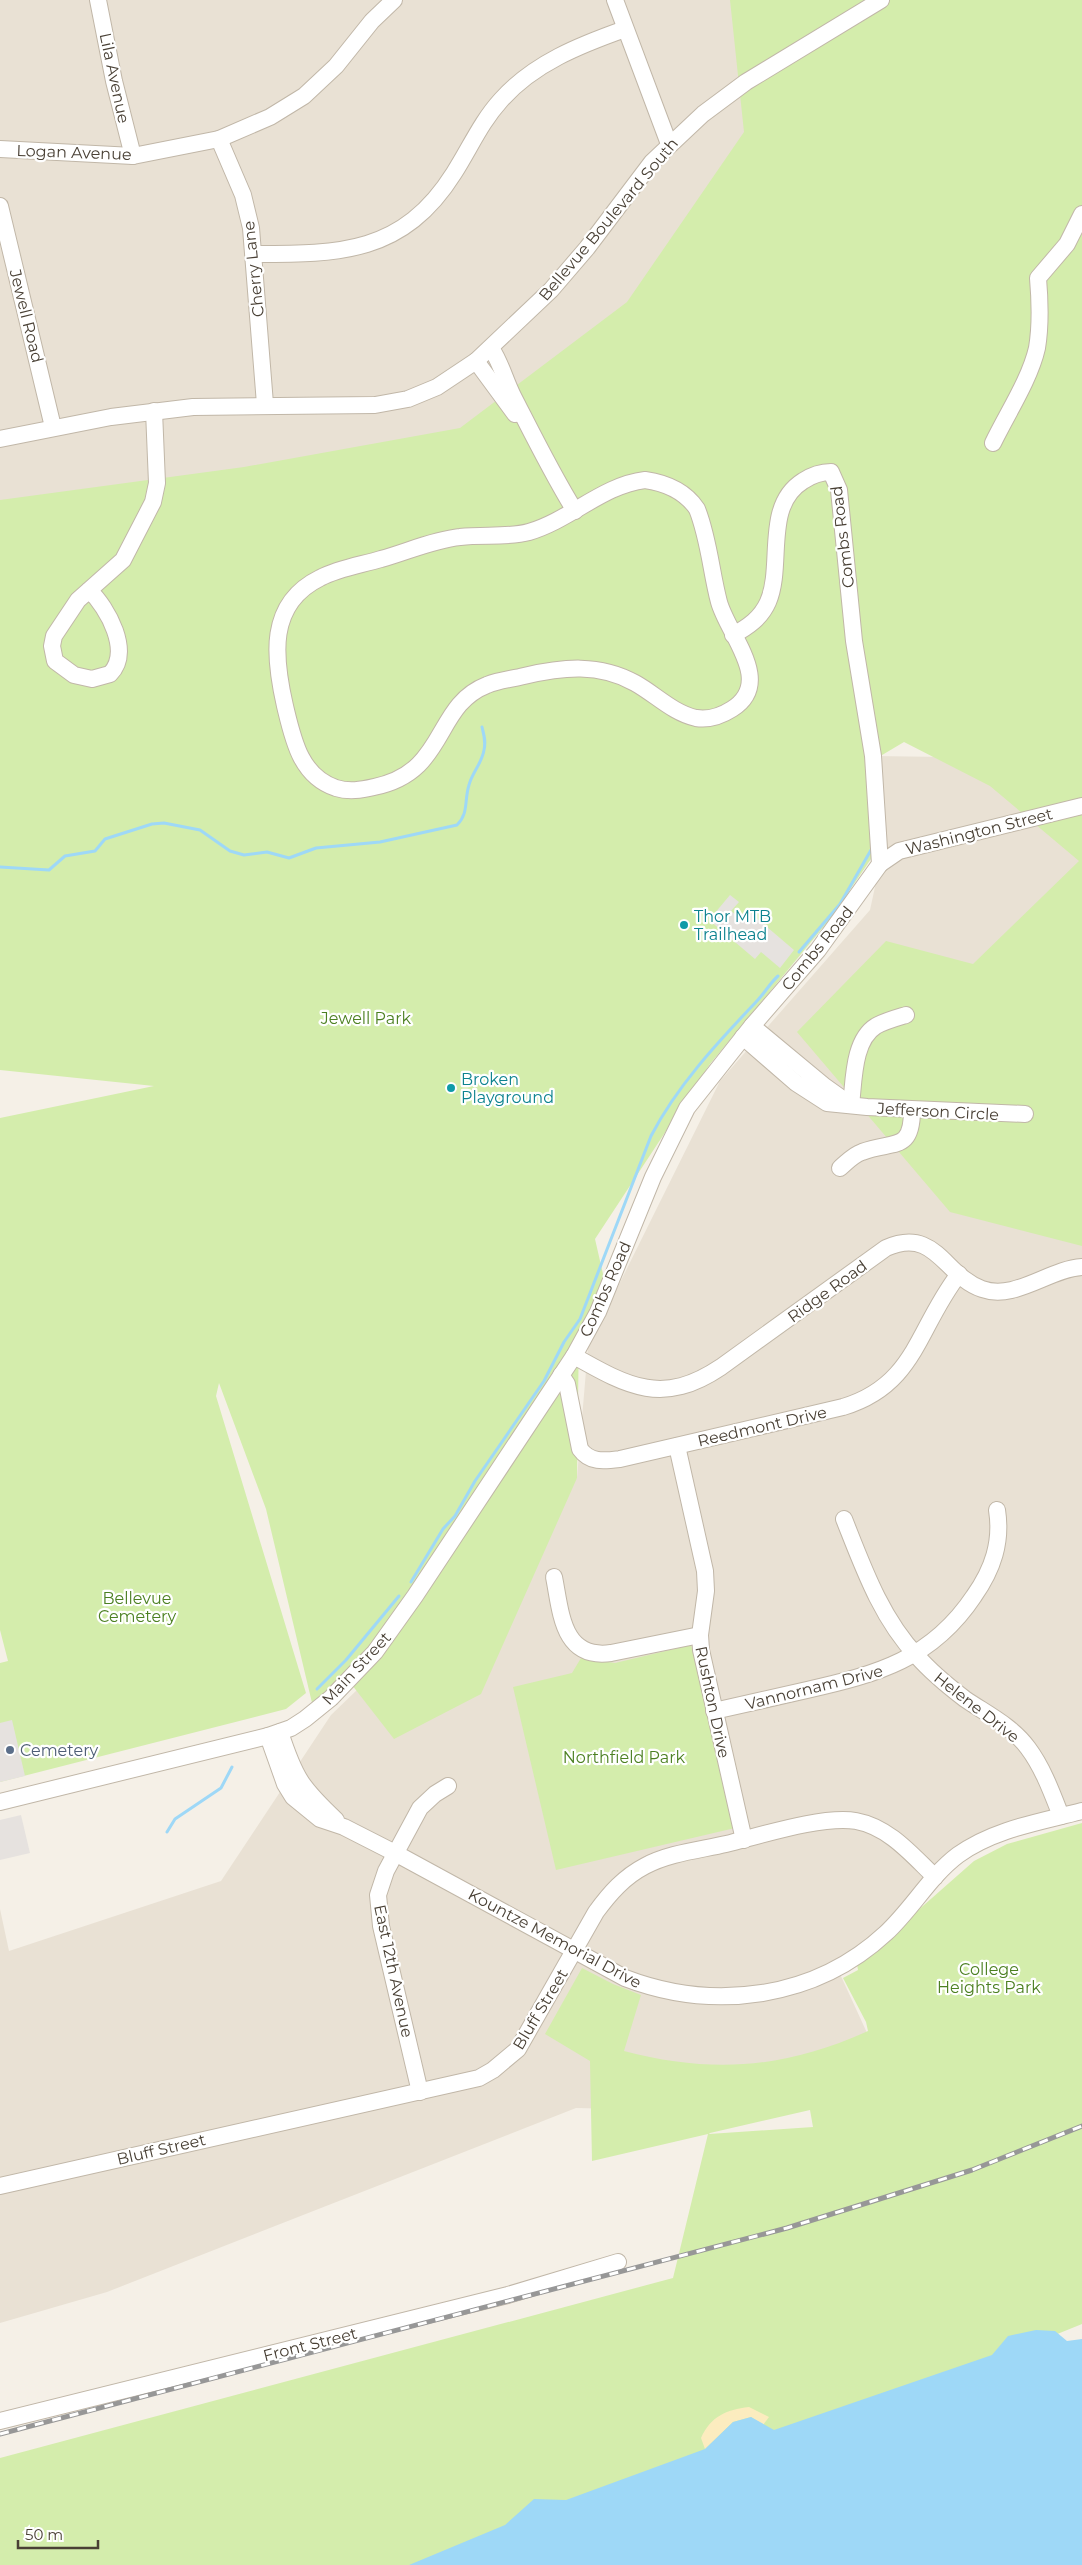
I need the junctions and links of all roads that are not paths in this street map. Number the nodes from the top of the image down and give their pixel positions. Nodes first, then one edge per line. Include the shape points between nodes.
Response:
1 (98, 0) edge
2 (394, 0) edge
3 (615, 0) edge
4 (881, 0) edge
5 (625, 29) junction
6 (219, 139) junction
7 (669, 144) junction
8 (0, 149) edge
9 (133, 156) junction
10 (0, 206) edge
11 (1082, 214) edge
12 (255, 254) junction
13 (491, 348) junction
14 (476, 361) junction
15 (265, 404) junction
16 (154, 411) junction
17 (53, 427) junction
18 (529, 428) junction
19 (0, 439) edge
20 (994, 443) dead end
21 (575, 511) junction
22 (89, 590) junction
23 (733, 635) junction
24 (1082, 806) edge
25 (880, 864) junction
26 (906, 1015) dead end
27 (748, 1032) junction
28 (851, 1105) junction
29 (912, 1110) junction
30 (1025, 1114) dead end
31 (840, 1168) dead end
32 (1082, 1267) edge
33 (959, 1274) junction
34 (574, 1356) junction
35 (561, 1375) junction
36 (677, 1446) junction
37 (997, 1510) dead end
38 (844, 1519) dead end
39 (554, 1577) dead end
40 (700, 1635) junction
41 (915, 1654) junction
42 (714, 1711) junction
43 (274, 1734) junction
44 (448, 1786) dead end
45 (0, 1802) edge
46 (1082, 1810) edge
47 (1061, 1816) junction
48 (744, 1840) junction
49 (395, 1853) junction
50 (935, 1877) junction
51 (574, 1951) junction
52 (420, 2092) junction
53 (0, 2186) edge
54 (618, 2262) dead end
55 (0, 2421) edge

1 - 9 street, Lila Avenue
2 - 6 street, Logan Avenue via 372,21 336,66 304,96 270,117
3 - 5 street
4 - 7 street, Bellevue Boulevard South via 746,82
5 - 7 street
5 - 12 street via 560,55 503,98 486,118 454,174 429,206 393,233 370,244 337,253
6 - 9 street, Logan Avenue
6 - 12 street, Cherry Lane via 242,195
7 - 13 street, Bellevue Boulevard South via 634,184 571,268
8 - 9 street, Logan Avenue
10 - 17 street, Jewell Road
11 - 20 street via 1067,244 1038,278 1040,310 1036,349 1030,369
12 - 15 street, Cherry Lane
13 - 14 street, Bellevue Boulevard South
13 - 18 street
14 - 15 street, Bellevue Boulevard South via 438,387 393,402 353,406
14 - 18 street via 492,380 505,404
15 - 16 street, Bellevue Boulevard South
16 - 17 street, Bellevue Boulevard South
16 - 22 street via 157,483 153,502 123,560
17 - 19 street, Bellevue Boulevard South
18 - 21 street
21 - 23 street via 635,481 655,481 685,495 701,520 720,603
21 - 23 street via 528,532 461,536 432,542 329,574 301,591 280,624 277,660 295,745 307,768 325,783 346,790 375,787 402,778 421,764 458,706 472,694 489,684 563,668 590,668 614,674 638,684 688,716 713,718 737,706 748,692 748,664
22 - 22 street via 69,611 54,636 52,654 62,668 92,679 110,674 119,661 110,620 98,598
23 - 25 street, Combs Road via 756,620 768,602 785,500 808,478 832,472 839,490 854,641 873,756
24 - 25 street, Washington Street via 899,851
25 - 27 street, Combs Road via 834,930
26 - 28 street via 875,1027 864,1038
27 - 28 street, Jefferson Circle via 814,1096 827,1103
27 - 34 street, Combs Road via 699,1092 675,1129 598,1312
28 - 29 street, Jefferson Circle
29 - 30 street, Jefferson Circle
29 - 31 street via 912,1126 907,1138 852,1156
32 - 33 street, Ridge Road via 1062,1270 999,1292 980,1289
33 - 34 street, Ridge Road via 923,1245 894,1245 881,1251 722,1367 686,1386 660,1390 638,1387
33 - 36 street, Reedmont Drive via 946,1290 901,1370 873,1396 843,1407
34 - 35 street, Combs Road
35 - 36 street, Reedmont Drive via 567,1384 577,1442 590,1459 610,1460
35 - 43 street, Main Street via 387,1636 331,1698 305,1720
36 - 40 street, Rushton Drive via 705,1571 706,1591
37 - 41 street, Vannornam Drive via 1000,1526 998,1545 980,1588 958,1617
38 - 41 street, Helene Drive via 878,1600
39 - 40 street via 565,1626 582,1650 601,1655
40 - 42 street, Rushton Drive
41 - 42 street, Vannornam Drive via 894,1666 856,1679
41 - 47 street, Helene Drive via 950,1688 1002,1723 1028,1748 1046,1779
42 - 48 street, Rushton Drive
43 - 45 street, Main Street
43 - 49 street, Kountze Memorial Drive via 285,1784 293,1797 320,1819 344,1827
44 - 49 street, East 12th Avenue via 420,1808
46 - 47 street, Kountze Memorial Drive
47 - 50 street, Kountze Memorial Drive via 988,1838 958,1856
48 - 50 street, Bluff Street via 819,1823 854,1820 891,1837
48 - 51 street, Bluff Street via 662,1859 634,1872 596,1912
49 - 51 street, Kountze Memorial Drive
49 - 52 street, East 12th Avenue via 381,1884 378,1910
50 - 51 street, Kountze Memorial Drive via 897,1921 862,1952 821,1975 774,1990 722,1998 677,1994 625,1978
51 - 52 street, Bluff Street via 528,2032 506,2060 479,2078
52 - 53 street, Bluff Street
54 - 55 street, Front Street via 508,2295

